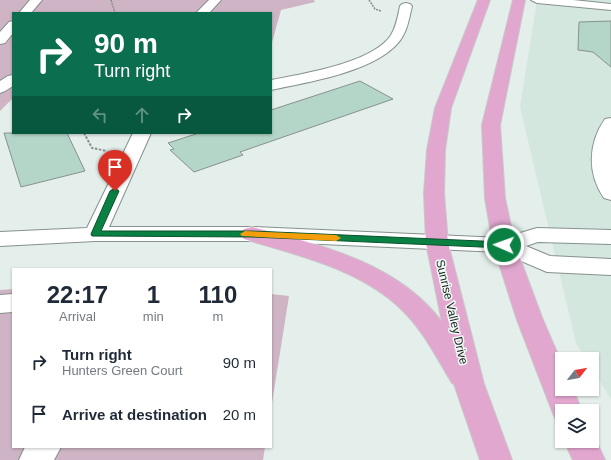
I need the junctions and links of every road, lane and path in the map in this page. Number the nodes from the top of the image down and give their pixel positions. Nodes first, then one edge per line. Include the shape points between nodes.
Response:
1 (36, 0) edge
2 (111, 0) edge
3 (215, 0) edge
4 (369, 0) edge
5 (484, 0) edge
6 (518, 0) edge
7 (537, 0) edge
8 (406, 6) dead end
9 (611, 8) edge
10 (26, 12) edge
11 (115, 12) edge
12 (203, 12) edge
13 (385, 13) dead end
14 (12, 26) edge
15 (0, 40) edge
16 (12, 80) edge
17 (272, 85) edge
18 (0, 88) edge
19 (611, 123) edge
20 (85, 134) edge
21 (142, 134) edge
22 (110, 151) dead end
23 (611, 194) edge
24 (95, 234) junction
25 (252, 234) junction
26 (611, 237) edge
27 (0, 239) edge
28 (437, 243) junction
29 (504, 245) junction
30 (611, 267) edge
31 (12, 303) edge
32 (0, 304) edge
33 (469, 384) junction
34 (564, 404) edge
35 (44, 448) edge
36 (583, 448) edge
37 (35, 460) edge
38 (496, 460) edge
39 (589, 460) edge

1 - 10 street
2 - 11 path
3 - 12 street
4 - 13 path via 375,8
5 - 28 main road, Sunrise Valley Drive via 446,97 438,130 434,193
6 - 29 main road via 491,125 495,198
7 - 9 street
8 - 17 street via 399,33 384,50 339,68
14 - 15 street
16 - 18 street
19 - 23 street via 604,136 600,154 604,177
20 - 22 path via 92,148
21 - 24 street
24 - 25 street
24 - 27 street
25 - 28 street
25 - 33 main road via 344,264 381,281 409,301
26 - 29 street via 537,235
28 - 29 street
28 - 33 main road, Sunrise Valley Drive
29 - 30 street via 546,264
29 - 34 main road via 530,320
31 - 32 street
33 - 38 main road, Sunrise Valley Drive
35 - 37 street
36 - 39 main road

